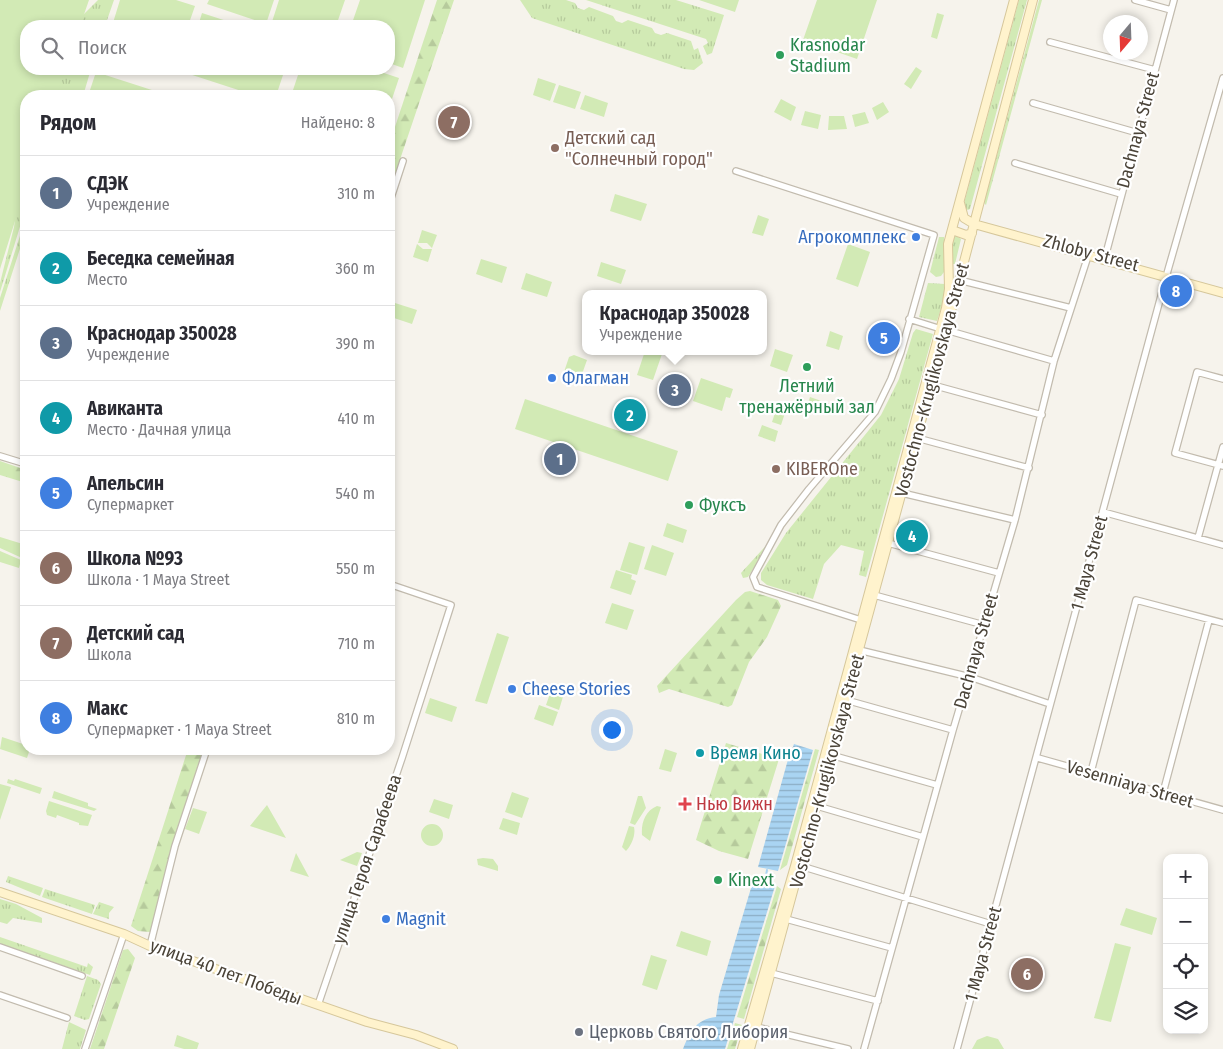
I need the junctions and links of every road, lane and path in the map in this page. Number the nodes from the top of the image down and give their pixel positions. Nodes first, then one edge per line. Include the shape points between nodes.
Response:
1 (1014, 0) edge
2 (1033, 0) edge
3 (1135, 0) edge
4 (1174, 0) edge
5 (1171, 10) junction
6 (1050, 42) dead end
7 (1155, 70) junction
8 (1222, 82) edge
9 (1033, 103) dead end
10 (1138, 133) junction
11 (403, 161) dead end
12 (1015, 163) dead end
13 (736, 171) dead end
14 (395, 186) edge
15 (1121, 194) junction
16 (959, 201) junction
17 (977, 212) junction
18 (974, 224) junction
19 (952, 230) junction
20 (972, 233) junction
21 (1089, 255) junction
22 (1104, 259) junction
23 (1167, 276) junction
24 (959, 280) junction
25 (1223, 289) edge
26 (1223, 293) edge
27 (1071, 308) junction
28 (909, 319) junction
29 (942, 332) junction
30 (1054, 361) junction
31 (1223, 379) edge
32 (940, 387) dead end
33 (1042, 415) junction
34 (917, 438) junction
35 (1223, 447) edge
36 (0, 456) edge
37 (20, 462) edge
38 (1221, 465) edge
39 (1028, 468) junction
40 (902, 493) junction
41 (1103, 512) junction
42 (1015, 520) junction
43 (1198, 538) junction
44 (888, 543) junction
45 (1223, 545) edge
46 (999, 573) junction
47 (395, 586) edge
48 (874, 595) junction
49 (861, 620) junction
50 (1209, 620) junction
51 (1223, 623) edge
52 (984, 625) junction
53 (859, 650) junction
54 (970, 677) junction
55 (846, 700) junction
56 (1050, 704) junction
57 (953, 730) junction
58 (205, 755) edge
59 (831, 755) junction
60 (1038, 758) junction
61 (1090, 772) junction
62 (937, 785) junction
63 (1163, 793) junction
64 (817, 806) junction
65 (1223, 810) edge
66 (923, 837) junction
67 (801, 866) junction
68 (0, 892) edge
69 (906, 898) junction
70 (786, 919) junction
71 (991, 924) junction
72 (124, 934) junction
73 (150, 946) junction
74 (0, 948) edge
75 (892, 948) junction
76 (771, 973) junction
77 (82, 976) dead end
78 (0, 995) edge
79 (878, 1000) junction
80 (318, 1005) junction
81 (67, 1018) dead end
82 (756, 1027) junction
83 (85, 1049) edge
84 (453, 1049) edge
85 (742, 1049) edge
86 (750, 1049) edge
87 (848, 1049) edge
88 (864, 1049) edge
89 (957, 1049) edge

1 - 16 main road, Vostochno-Kruglikovskaya Street
2 - 17 main road, Vostochno-Kruglikovskaya Street
3 - 5 street
4 - 5 street, Dachnaya Street
5 - 7 street, Dachnaya Street
6 - 7 street
7 - 10 street, Dachnaya Street
8 - 23 street, 1 Maya Street
9 - 10 street
10 - 15 street, Dachnaya Street
11 - 14 street
12 - 15 street
13 - 28 street via 934,235
15 - 22 street, Dachnaya Street
16 - 18 main road, Zhloby Street via 966,220
16 - 19 main road, Vostochno-Kruglikovskaya Street
17 - 18 main road, Vostochno-Kruglikovskaya Street
17 - 21 main road, Zhloby Street via 979,218 988,224
18 - 20 main road, Vostochno-Kruglikovskaya Street
18 - 21 main road, Zhloby Street
19 - 20 main road via 966,235
19 - 29 main road, Vostochno-Kruglikovskaya Street via 948,244 948,296
20 - 24 main road, Vostochno-Kruglikovskaya Street
21 - 22 main road, Zhloby Street
21 - 27 street, Dachnaya Street
22 - 23 main road, Zhloby Street
23 - 25 main road, Zhloby Street
23 - 26 main road
23 - 41 street, 1 Maya Street
24 - 27 street
24 - 29 main road, Vostochno-Kruglikovskaya Street
27 - 30 street, Dachnaya Street
28 - 29 street
28 - 49 street via 895,370 875,412 781,525 753,577 758,586
29 - 30 street
29 - 34 main road, Vostochno-Kruglikovskaya Street
29 - 49 main road
30 - 33 street, Dachnaya Street
31 - 38 street via 1197,372 1175,453
32 - 33 street
33 - 39 street, Dachnaya Street
34 - 39 street
34 - 40 main road, Vostochno-Kruglikovskaya Street
35 - 38 street
36 - 37 street
38 - 43 street
39 - 42 street, Dachnaya Street
40 - 42 street
40 - 44 main road, Vostochno-Kruglikovskaya Street
41 - 43 street
41 - 56 street, 1 Maya Street
42 - 46 street, Dachnaya Street
43 - 45 street
44 - 46 street
44 - 48 main road, Vostochno-Kruglikovskaya Street
46 - 52 street, Dachnaya Street
47 - 80 street, улица Героя Сарабеева via 451,605
48 - 52 street
48 - 53 main road, Vostochno-Kruglikovskaya Street
49 - 85 main road
50 - 51 street
50 - 61 street via 1136,600
50 - 63 street
52 - 54 street, Dachnaya Street
53 - 54 street
53 - 55 main road, Vostochno-Kruglikovskaya Street
54 - 56 street
54 - 57 street, Dachnaya Street
55 - 57 street
55 - 59 main road, Vostochno-Kruglikovskaya Street
56 - 60 street, 1 Maya Street
57 - 62 street, Dachnaya Street
58 - 73 street via 175,846
59 - 62 street
59 - 64 main road, Vostochno-Kruglikovskaya Street
60 - 61 street, Vesenniaya Street
60 - 71 street, 1 Maya Street
61 - 63 street, Vesenniaya Street
62 - 66 street, Dachnaya Street
63 - 65 street, Vesenniaya Street
64 - 66 street
64 - 67 main road, Vostochno-Kruglikovskaya Street
66 - 69 street, Dachnaya Street
67 - 69 street
67 - 70 main road, Vostochno-Kruglikovskaya Street
68 - 72 main road, улица 40 лет Победы
69 - 71 street
69 - 75 street, Dachnaya Street
70 - 75 street
70 - 76 main road, Vostochno-Kruglikovskaya Street
71 - 89 street, 1 Maya Street
72 - 73 main road, улица 40 лет Победы
72 - 83 street
73 - 80 main road, улица 40 лет Победы
74 - 77 street
75 - 79 street, Dachnaya Street
76 - 79 street
76 - 82 main road, Vostochno-Kruglikovskaya Street
78 - 81 street
79 - 88 street, Dachnaya Street
80 - 84 main road, улица 40 лет Победы
82 - 86 main road, Vostochno-Kruglikovskaya Street
82 - 87 street

